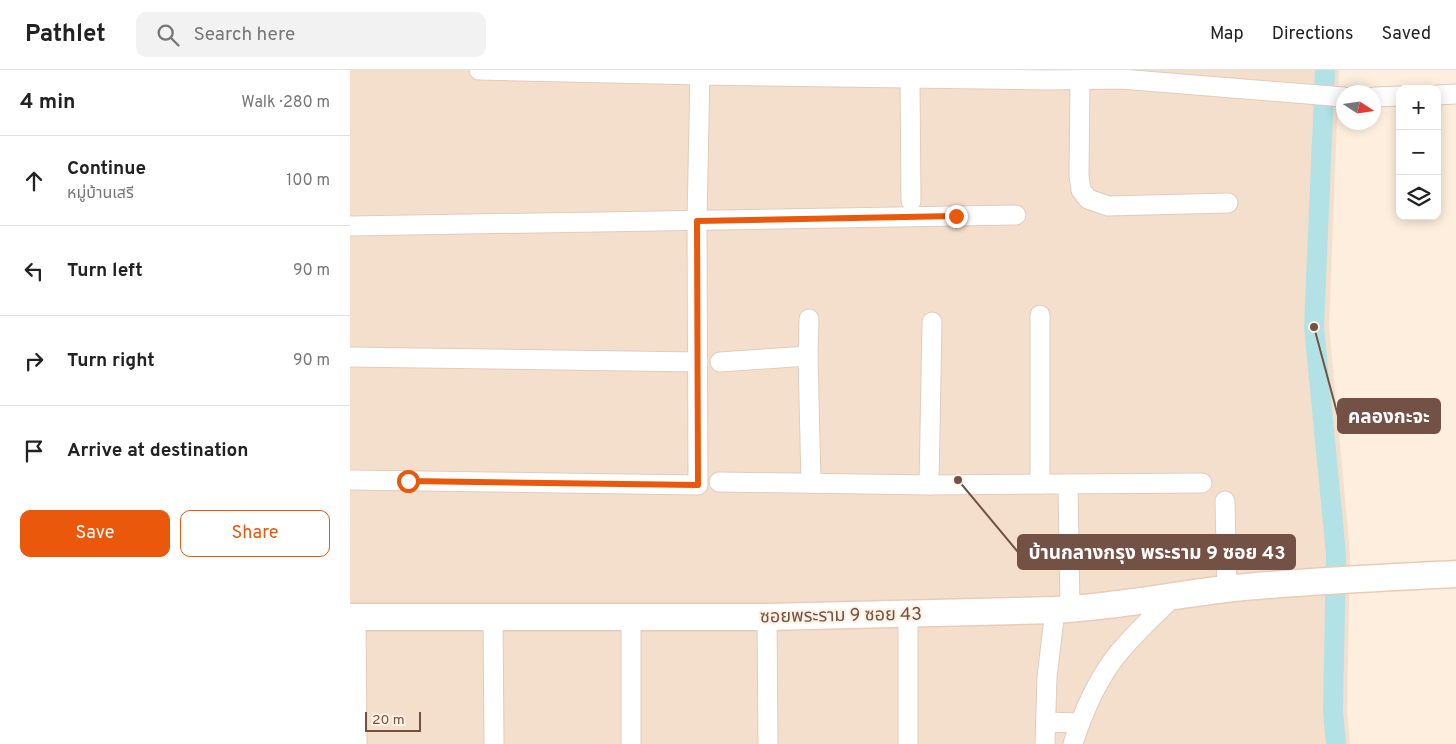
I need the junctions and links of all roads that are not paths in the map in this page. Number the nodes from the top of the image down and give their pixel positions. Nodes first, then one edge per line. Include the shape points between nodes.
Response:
1 (479, 70) edge
2 (700, 73) edge
3 (910, 78) junction
4 (1080, 80) junction
5 (1456, 94) edge
6 (1441, 95) edge
7 (1336, 96) edge
8 (1396, 96) edge
9 (1381, 97) edge
10 (911, 201) dead end
11 (1228, 203) dead end
12 (1016, 215) dead end
13 (697, 221) junction
14 (350, 226) edge
15 (1040, 314) dead end
16 (809, 319) dead end
17 (932, 322) dead end
18 (808, 356) junction
19 (350, 357) edge
20 (698, 362) junction
21 (720, 362) dead end
22 (350, 480) edge
23 (719, 482) dead end
24 (811, 483) junction
25 (1202, 483) dead end
26 (1040, 484) junction
27 (1068, 484) junction
28 (929, 485) junction
29 (1225, 501) dead end
30 (1456, 574) edge
31 (1227, 589) junction
32 (1175, 595) junction
33 (1062, 610) junction
34 (908, 613) junction
35 (493, 616) junction
36 (631, 616) junction
37 (353, 617) edge
38 (767, 617) junction
39 (1046, 722) junction
40 (1079, 723) junction
41 (357, 744) edge
42 (494, 744) edge
43 (632, 744) edge
44 (768, 744) edge
45 (908, 744) edge
46 (1045, 744) edge
47 (1072, 744) edge

1 - 2 street
2 - 3 street
2 - 13 street
3 - 4 street
3 - 10 street
4 - 7 street via 1121,79
4 - 11 street via 1079,176 1081,190 1088,199 1108,206
5 - 6 street
8 - 9 street
12 - 13 street
13 - 14 street
13 - 20 street
15 - 26 street
16 - 18 street
17 - 28 street
18 - 21 street
18 - 24 street
19 - 20 street
20 - 22 street via 698,485
23 - 24 street
24 - 28 street
25 - 27 street
26 - 27 street
26 - 28 street
27 - 33 street
29 - 31 street
30 - 31 street, ซอยพระราม 9 ซอย 43
31 - 32 street, ซอยพระราม 9 ซอย 43
32 - 33 street, ซอยพระราม 9 ซอย 43
32 - 40 street via 1113,661
33 - 34 street, ซอยพระราม 9 ซอย 43
33 - 39 street via 1047,677
34 - 38 street, ซอยพระราม 9 ซอย 43
34 - 45 street
35 - 36 street, ซอยพระราม 9 ซอย 43
35 - 37 street, ซอยพระราม 9 ซอย 43
35 - 42 street
36 - 38 street, ซอยพระราม 9 ซอย 43
36 - 43 street
37 - 41 street
38 - 44 street
39 - 40 street
39 - 46 street
40 - 47 street

